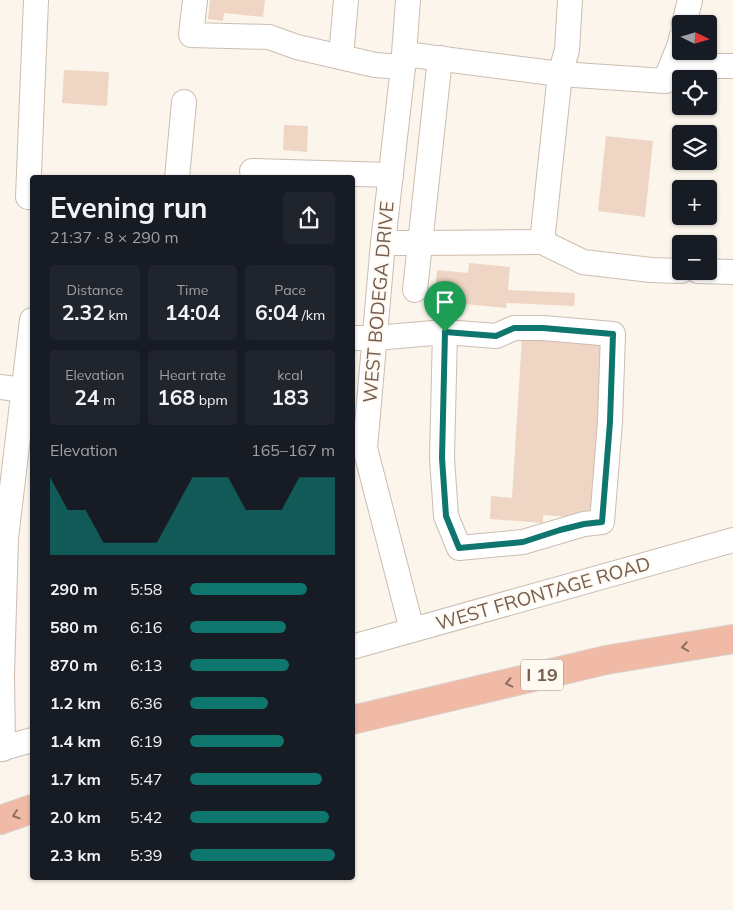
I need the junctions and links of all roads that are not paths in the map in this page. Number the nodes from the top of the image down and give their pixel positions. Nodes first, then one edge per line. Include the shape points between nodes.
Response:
1 (36, 0) edge
2 (195, 0) edge
3 (346, 0) edge
4 (408, 0) edge
5 (570, 0) edge
6 (690, 0) edge
7 (686, 15) edge
8 (341, 57) junction
9 (440, 58) junction
10 (404, 60) junction
11 (674, 60) edge
12 (733, 66) edge
13 (560, 74) junction
14 (665, 81) junction
15 (184, 102) dead end
16 (252, 171) dead end
17 (177, 175) edge
18 (329, 175) edge
19 (391, 175) junction
20 (355, 176) edge
21 (28, 196) dead end
22 (542, 242) junction
23 (383, 243) junction
24 (420, 244) junction
25 (672, 271) edge
26 (717, 272) edge
27 (733, 272) edge
28 (415, 290) dead end
29 (445, 332) junction
30 (30, 338) edge
31 (364, 338) edge
32 (0, 387) edge
33 (24, 390) junction
34 (359, 448) edge
35 (733, 540) edge
36 (2, 594) edge
37 (412, 630) junction
38 (733, 639) edge
39 (355, 646) edge
40 (1, 674) edge
41 (355, 719) edge
42 (30, 741) edge
43 (1, 749) edge
44 (30, 810) edge
45 (0, 820) edge

1 - 21 street
2 - 8 street via 191,35 270,38
3 - 8 street
4 - 10 street, WEST BODEGA DRIVE
5 - 13 street via 567,50
6 - 7 street
8 - 10 street via 375,65
9 - 10 street
9 - 13 street
9 - 24 street
10 - 19 street, WEST BODEGA DRIVE
11 - 14 street
12 - 14 street via 696,66
13 - 14 street
13 - 22 street
15 - 17 street
16 - 18 street
19 - 20 street
19 - 23 street, WEST BODEGA DRIVE
22 - 24 street
22 - 25 street via 583,262
23 - 24 street
23 - 31 street, WEST BODEGA DRIVE
24 - 28 street
26 - 27 street
29 - 29 street via 442,458 446,516 459,548 523,542 560,530 602,522 613,334 543,328 514,328 496,336
29 - 31 street
30 - 33 street
31 - 34 street, WEST BODEGA DRIVE
32 - 33 street
33 - 36 street
34 - 37 street, WEST BODEGA DRIVE
35 - 37 street, WEST FRONTAGE ROAD
36 - 40 street
37 - 39 street, WEST FRONTAGE ROAD
38 -> 41 highway, I 19 via 606,660
40 - 43 street
42 - 43 street
44 -> 45 highway

